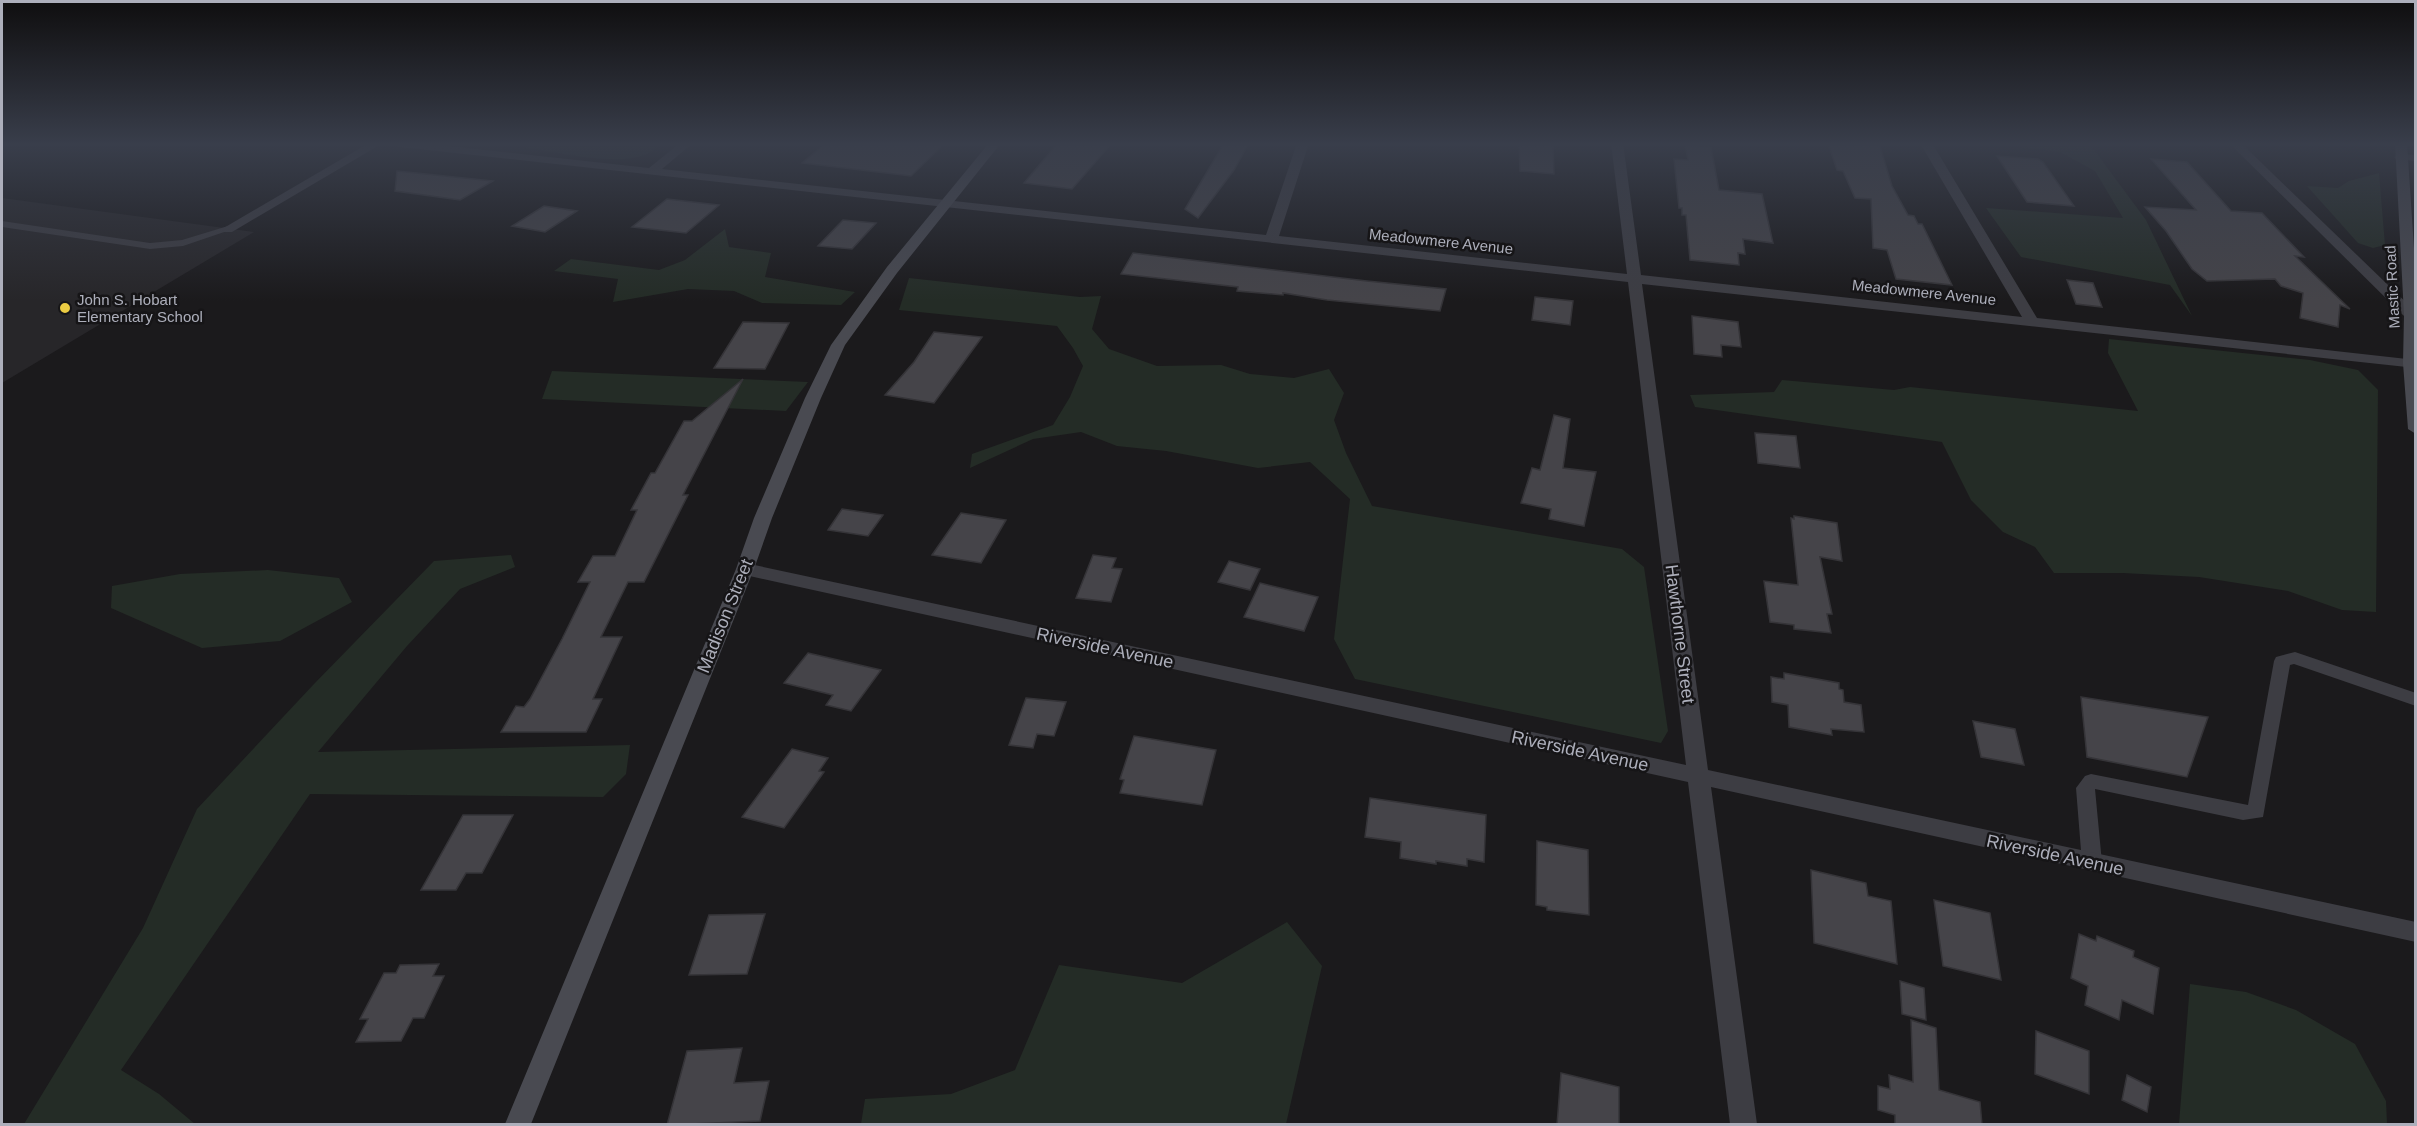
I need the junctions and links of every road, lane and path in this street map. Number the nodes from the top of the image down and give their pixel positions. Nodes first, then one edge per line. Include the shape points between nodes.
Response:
1 (286, 196) edge
2 (869, 196) edge
3 (954, 196) edge
4 (1285, 196) edge
5 (1624, 196) edge
6 (1957, 196) edge
7 (2289, 196) edge
8 (2403, 196) edge
9 (947, 204) junction
10 (2, 224) edge
11 (228, 229) joint
12 (1270, 240) junction
13 (1634, 278) junction
14 (2411, 315) junction
15 (2031, 321) junction
16 (2413, 364) edge
17 (2415, 429) edge
18 (745, 569) junction
19 (2415, 700) edge
20 (1698, 776) junction
21 (2092, 863) junction
22 (2415, 932) edge
23 (518, 1125) edge
24 (1743, 1125) edge

1 - 11 street
2 - 9 street, Meadowmere Avenue
3 - 9 street, Madison Street
4 - 12 street
5 - 13 street, Hawthorne Street
6 - 15 street
7 - 14 street
8 - 14 street, Mastic Road
9 - 12 street, Meadowmere Avenue
9 - 18 street, Madison Street via 892,270 838,345 767,507
10 - 11 lane via 150,246 183,243
12 - 13 street, Meadowmere Avenue
13 - 15 street, Meadowmere Avenue
13 - 20 street, Hawthorne Street
14 - 16 street, Mastic Road
15 - 16 street, Meadowmere Avenue
16 - 17 street, Mastic Road
18 - 20 street, Riverside Avenue
18 - 23 street, Madison Street
19 - 21 lane via 2295,658 2282,661 2256,812 2242,813 2091,781 2085,788
20 - 21 street, Riverside Avenue
20 - 24 street, Hawthorne Street
21 - 22 street, Riverside Avenue

